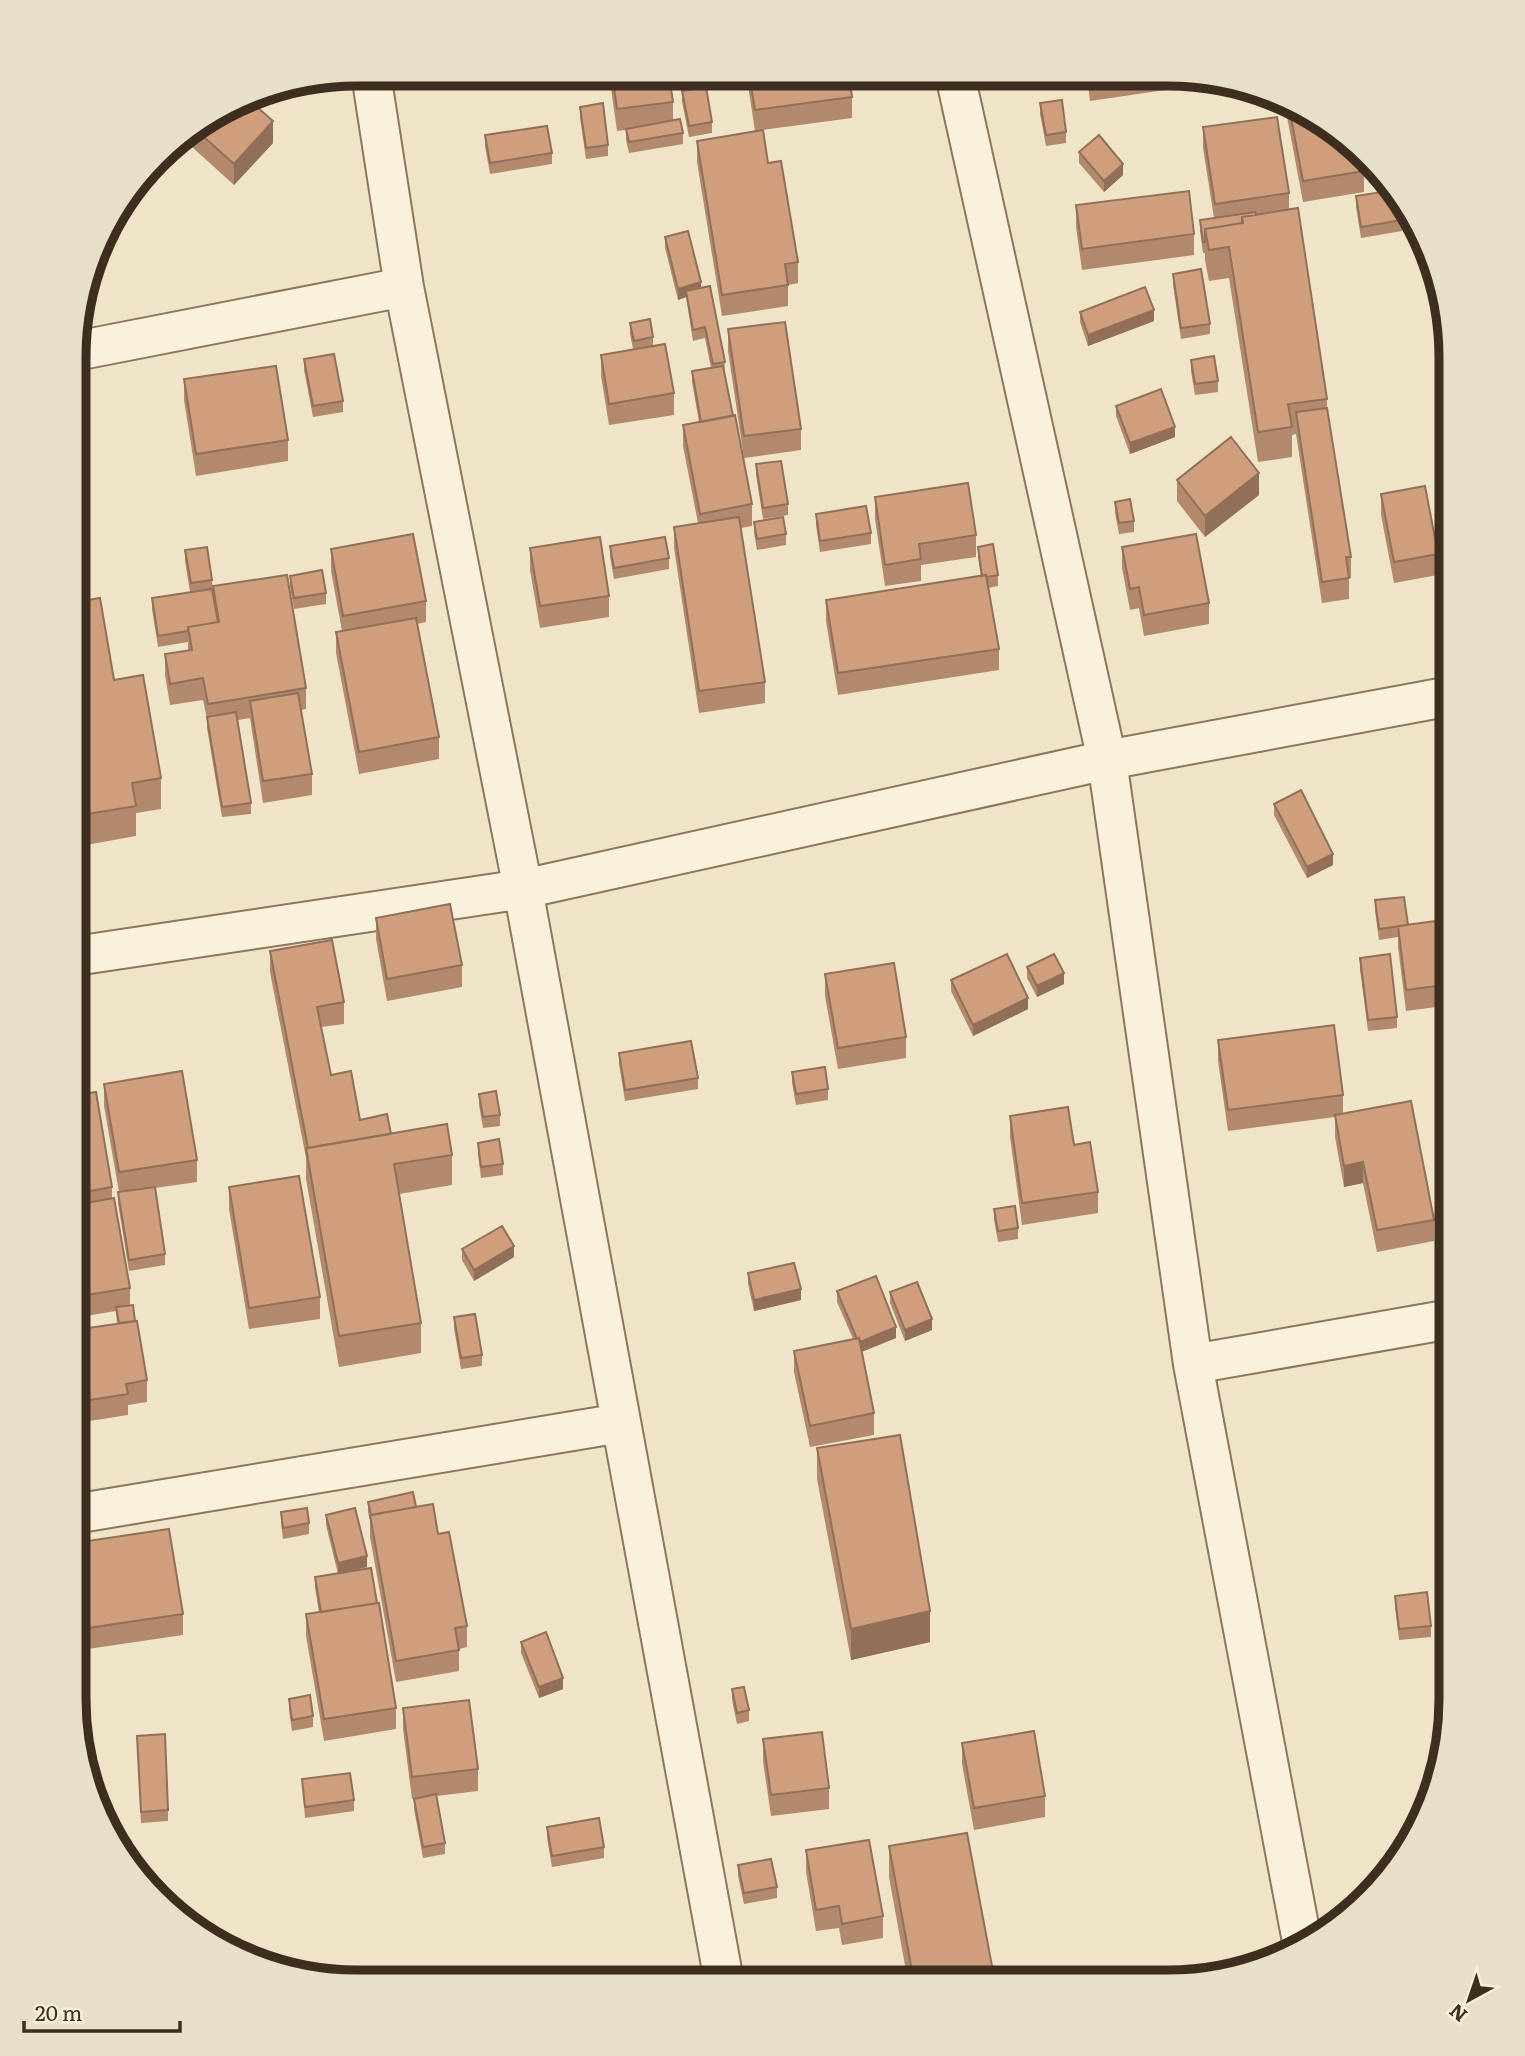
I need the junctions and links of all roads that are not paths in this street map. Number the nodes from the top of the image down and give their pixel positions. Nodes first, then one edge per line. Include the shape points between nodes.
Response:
1 (373, 86) edge
2 (957, 86) edge
3 (404, 287) junction
4 (86, 349) edge
5 (1439, 698) edge
6 (1107, 760) junction
7 (523, 889) junction
8 (86, 954) edge
9 (1439, 1321) edge
10 (1193, 1364) junction
11 (621, 1423) junction
12 (86, 1512) edge
13 (1308, 1931) edge
14 (722, 1970) edge

1 - 3 street
2 - 6 street
3 - 4 street
3 - 7 street
5 - 6 street
6 - 7 street
6 - 10 street
7 - 8 street
7 - 11 street
9 - 10 street
10 - 13 street
11 - 12 street
11 - 14 street

